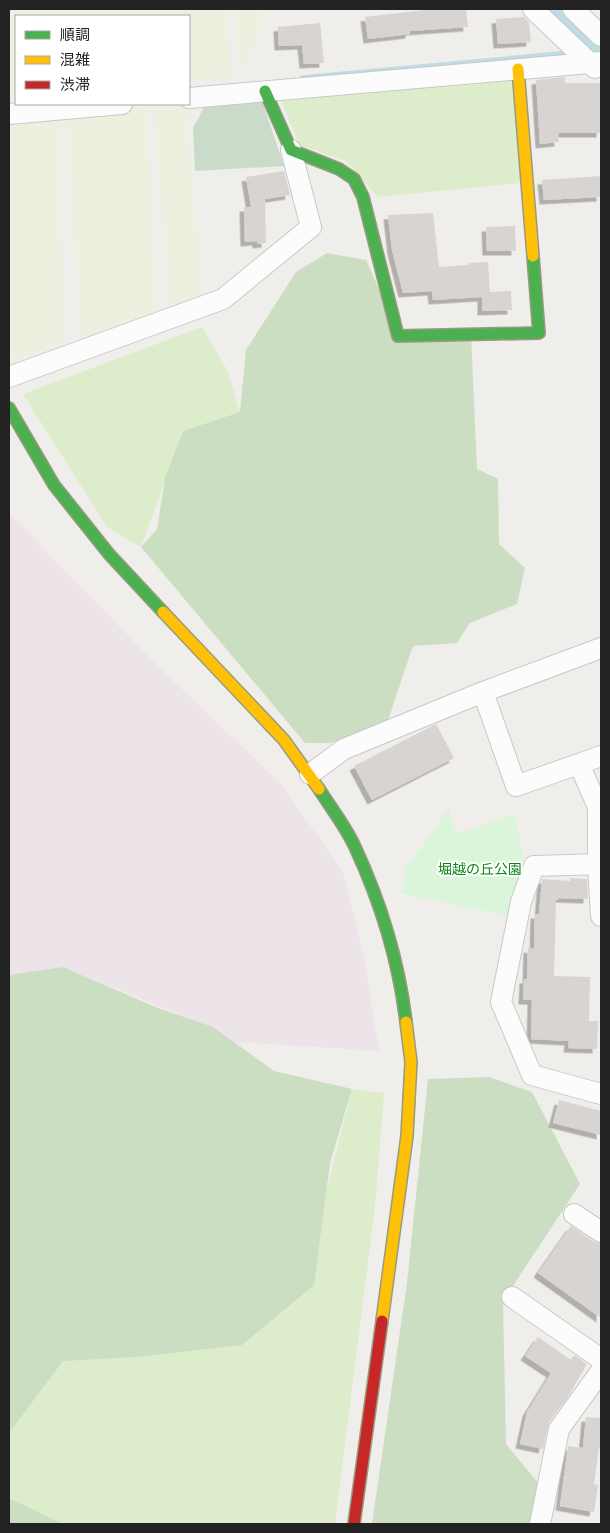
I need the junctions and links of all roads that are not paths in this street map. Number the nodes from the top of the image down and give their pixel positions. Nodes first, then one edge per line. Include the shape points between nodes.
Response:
1 (533, 9) edge
2 (573, 9) edge
3 (601, 36) edge
4 (597, 66) edge
5 (518, 69) junction
6 (265, 91) junction
7 (190, 98) edge
8 (111, 105) edge
9 (9, 114) edge
10 (290, 150) junction
11 (9, 377) edge
12 (9, 408) edge
13 (601, 648) edge
14 (483, 692) junction
15 (601, 756) edge
16 (579, 764) junction
17 (310, 774) junction
18 (600, 864) edge
19 (601, 916) edge
20 (601, 1094) edge
21 (574, 1214) dead end
22 (601, 1232) edge
23 (512, 1297) dead end
24 (601, 1359) edge
25 (601, 1371) edge
26 (354, 1524) edge
27 (540, 1524) edge

1 - 4 street
2 - 3 street
4 - 5 street
5 - 6 street
5 - 10 street via 539,333 398,336 363,197 354,179 340,169
6 - 7 street
6 - 10 street
8 - 9 street
10 - 11 street via 311,227 223,299
12 - 17 street via 54,485 109,554 284,740
13 - 14 street
14 - 16 street via 516,786
14 - 17 street via 344,749
15 - 16 street
16 - 18 street via 598,806
17 - 26 street via 355,846 386,924 402,990 411,1062 407,1136
18 - 19 street
18 - 20 street via 534,866 521,902 501,1002 532,1075
21 - 22 street
23 - 24 street
25 - 27 street via 559,1429

